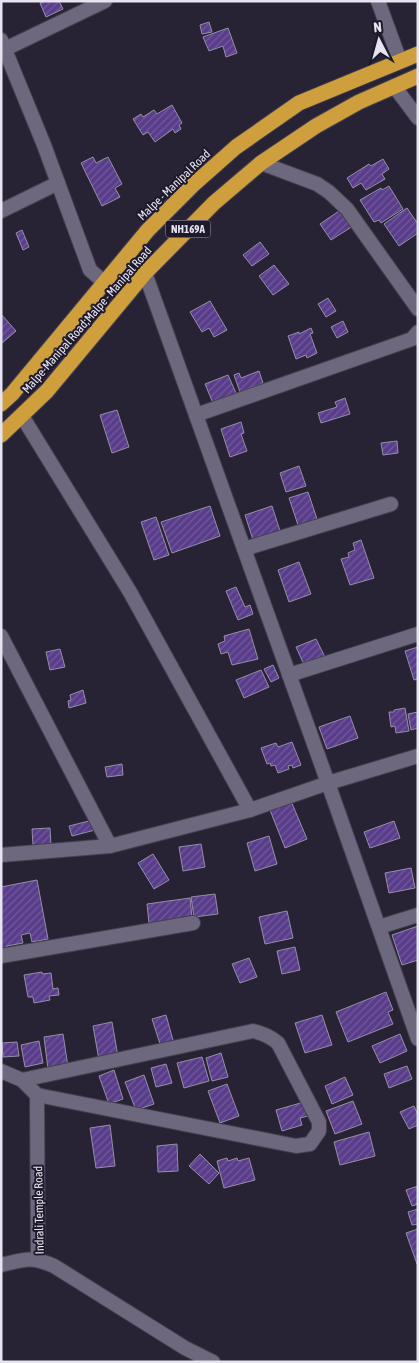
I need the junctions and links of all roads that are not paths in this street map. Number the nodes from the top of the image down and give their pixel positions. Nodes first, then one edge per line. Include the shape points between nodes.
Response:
1 (105, 1) edge
2 (378, 1) edge
3 (2, 47) edge
4 (418, 54) edge
5 (400, 61) junction
6 (418, 76) edge
7 (394, 86) junction
8 (418, 118) edge
9 (261, 163) junction
10 (58, 183) junction
11 (1, 211) edge
12 (145, 273) junction
13 (105, 283) junction
14 (418, 309) edge
15 (418, 332) edge
16 (1, 404) edge
17 (196, 415) junction
18 (22, 416) junction
19 (1, 435) edge
20 (391, 504) dead end
21 (244, 549) junction
22 (418, 634) edge
23 (1, 636) edge
24 (290, 675) junction
25 (418, 756) edge
26 (328, 782) junction
27 (250, 810) junction
28 (110, 846) junction
29 (1, 855) edge
30 (418, 915) edge
31 (192, 923) dead end
32 (379, 927) junction
33 (1, 956) edge
34 (418, 1038) edge
35 (1, 1071) edge
36 (22, 1080) junction
37 (37, 1095) junction
38 (38, 1259) junction
39 (1, 1265) edge
40 (213, 1362) edge

1 - 3 street
2 - 5 street
3 - 10 street
4 - 5 highway, Malpe - Manipal Road / NH169A
5 - 13 highway, Malpe - Manipal Road / NH169A via 299,103 236,147 148,230
6 - 7 highway, Malpe-Manipal Road;Malpe - Manipal Road / NH169A
7 - 8 street
7 - 9 highway, Malpe-Manipal Road;Malpe - Manipal Road / NH169A via 316,126
9 - 12 highway, Malpe-Manipal Road;Malpe - Manipal Road / NH169A via 214,203
9 - 14 street via 317,184 347,209
10 - 11 street
10 - 13 street via 90,270
12 - 17 street
12 - 18 highway, Malpe-Manipal Road;Malpe - Manipal Road / NH169A via 47,391
13 - 16 highway, Malpe - Manipal Road / NH169A
15 - 17 street via 412,339
17 - 21 street
18 - 19 highway, Malpe-Manipal Road;Malpe - Manipal Road / NH169A
18 - 27 street via 130,592
20 - 21 street
21 - 24 street
22 - 24 street
23 - 28 street
24 - 26 street
25 - 26 street
26 - 27 street
26 - 32 street
27 - 28 street
28 - 29 street
30 - 32 street
31 - 33 street
32 - 34 street
35 - 36 street
36 - 37 street
36 - 37 street via 253,1031 270,1036 278,1043 319,1122 319,1131 310,1144 296,1146
37 - 38 street, Indrali Temple Road
38 - 39 street
38 - 40 street, Indrali Temple Road

